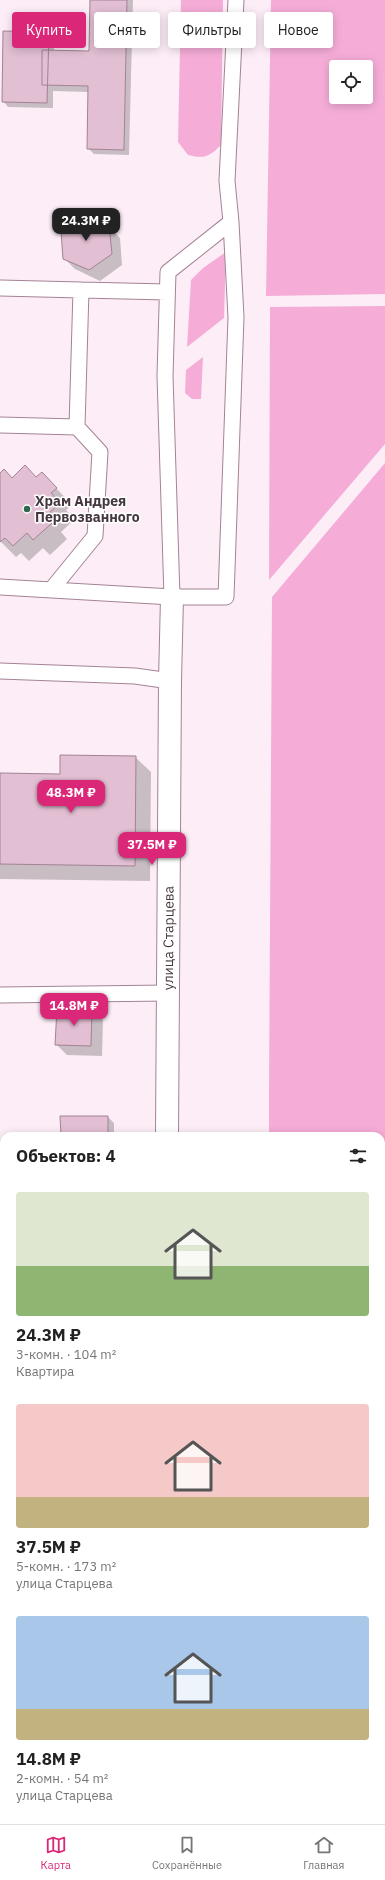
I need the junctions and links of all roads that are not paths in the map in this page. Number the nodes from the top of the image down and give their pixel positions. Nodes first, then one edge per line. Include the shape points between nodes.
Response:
1 (236, 0) edge
2 (231, 222) junction
3 (0, 288) edge
4 (81, 290) junction
5 (167, 292) junction
6 (0, 425) edge
7 (77, 427) junction
8 (0, 587) edge
9 (51, 590) junction
10 (172, 597) junction
11 (0, 671) edge
12 (170, 681) junction
13 (168, 993) junction
14 (0, 995) edge
15 (167, 1132) edge

1 - 2 lane via 227,181
2 - 5 lane via 168,272
2 - 10 lane via 236,317 226,597
3 - 4 lane
4 - 5 lane
4 - 7 lane
5 - 10 lane via 165,376
6 - 7 lane
7 - 9 lane via 100,452 95,536
8 - 9 lane
9 - 10 lane
10 - 12 street, улица Старцева
11 - 12 lane via 135,676
12 - 13 street, улица Старцева
13 - 14 lane
13 - 15 street, улица Старцева

